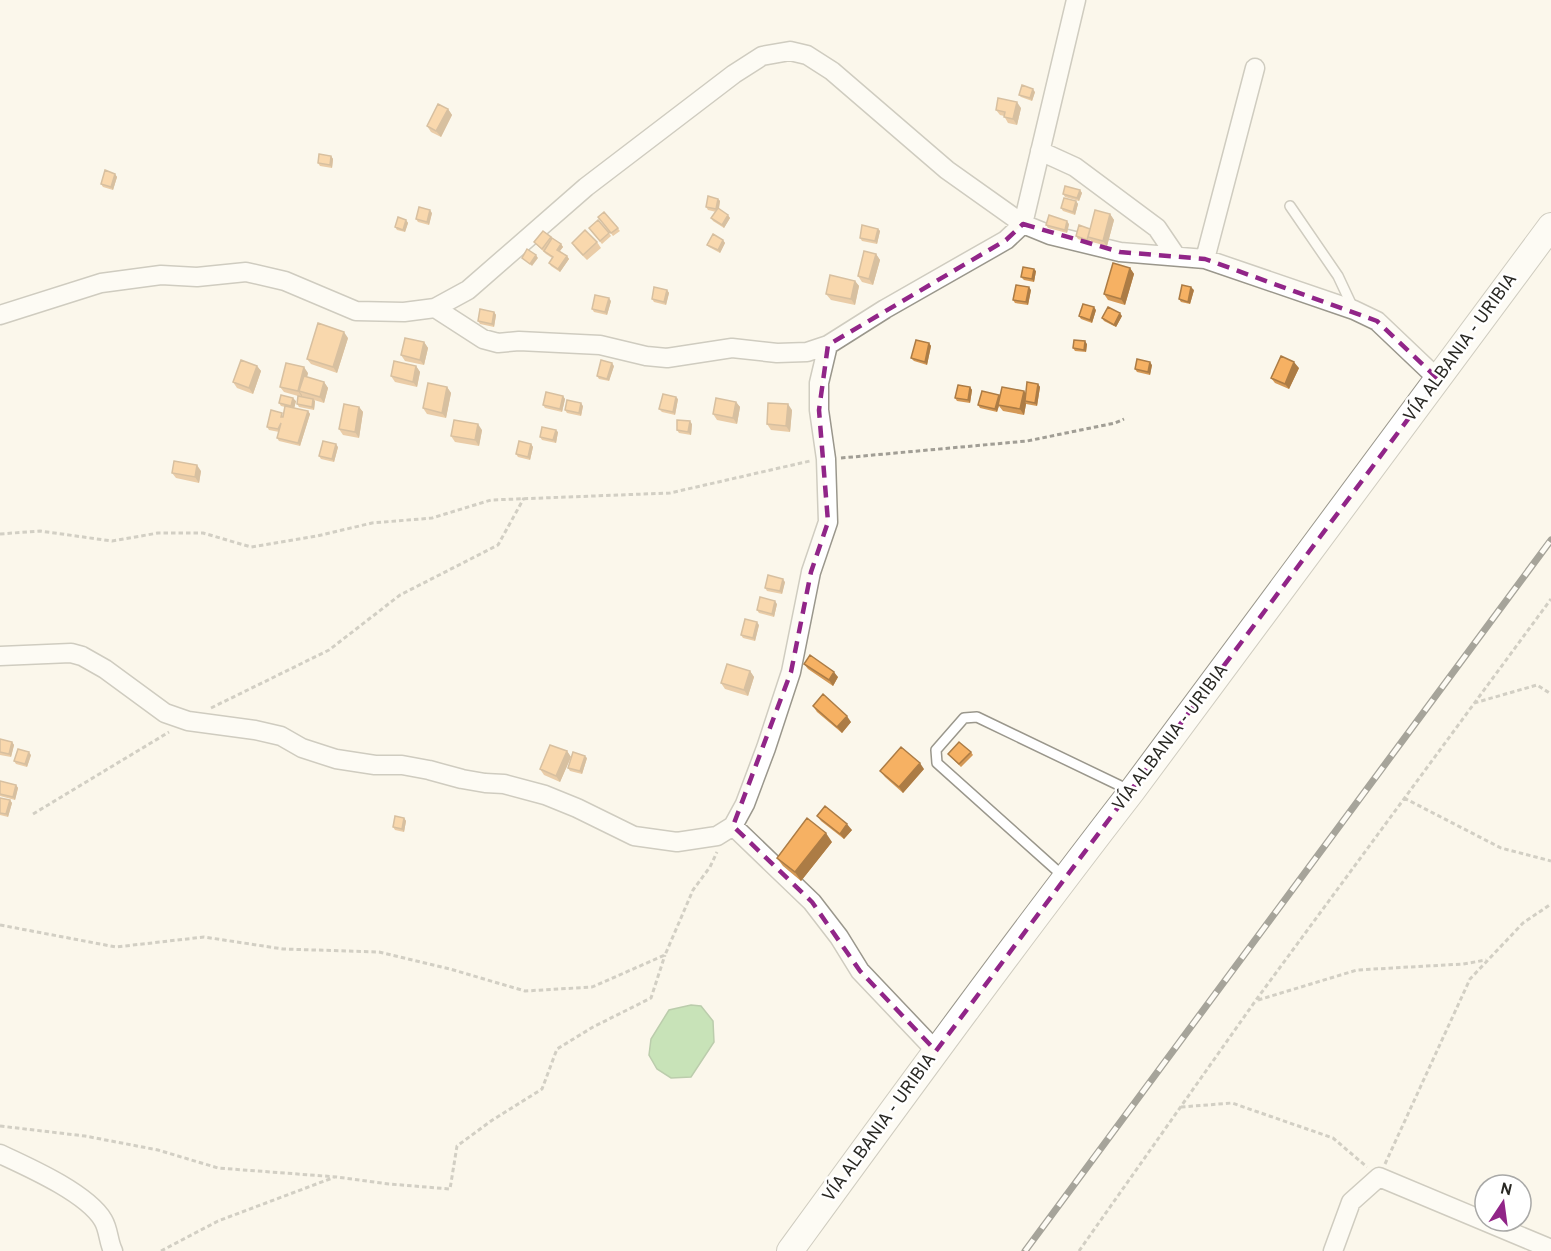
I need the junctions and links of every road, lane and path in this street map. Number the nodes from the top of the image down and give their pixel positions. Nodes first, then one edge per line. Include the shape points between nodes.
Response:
1 (1076, 0) edge
2 (1255, 68) dead end
3 (1040, 151) junction
4 (1290, 206) dead end
5 (1023, 224) junction
6 (1551, 226) edge
7 (1176, 256) junction
8 (1205, 259) junction
9 (435, 308) junction
10 (1354, 310) junction
11 (0, 315) edge
12 (828, 345) junction
13 (1438, 379) junction
14 (1124, 419) dead end
15 (826, 459) junction
16 (524, 498) junction
17 (0, 534) edge
18 (1551, 598) edge
19 (0, 656) edge
20 (1551, 694) edge
21 (1474, 703) junction
22 (188, 721) junction
23 (1132, 791) junction
24 (1404, 798) junction
25 (33, 814) dead end
26 (733, 826) junction
27 (717, 836) junction
28 (1551, 861) edge
29 (1065, 878) junction
30 (1551, 904) edge
31 (0, 925) edge
32 (665, 955) junction
33 (1486, 960) junction
34 (1256, 1000) junction
35 (936, 1051) junction
36 (1181, 1107) junction
37 (0, 1126) edge
38 (0, 1154) edge
39 (337, 1177) junction
40 (1379, 1177) junction
41 (1551, 1249) edge
42 (113, 1251) edge
43 (160, 1251) edge
44 (790, 1251) edge
45 (1079, 1251) edge
46 (1333, 1251) edge

1 - 3 street
2 - 8 street
3 - 5 street
3 - 7 street via 1075,167 1157,228
4 - 10 lane via 1338,276
5 - 7 street via 1050,235 1120,252
5 - 9 street via 947,170 832,71 807,55 790,51 762,56 734,74 586,187 468,290
5 - 12 street via 1006,240
6 - 13 main road, VÍA ALBANIA - URIBIA
7 - 8 street
8 - 10 street
9 - 11 street via 356,311 285,281 246,272 197,277 161,275 101,283
9 - 12 street via 483,339 498,344 519,341 600,345 667,358 732,348 807,352
10 - 13 street via 1377,321
12 - 15 street via 819,383
13 - 23 main road, VÍA ALBANIA - URIBIA
14 - 15 path via 1027,441
15 - 16 path via 670,493
15 - 26 street via 828,522 811,572 790,672 749,792
16 - 17 path via 491,500 432,518 372,523 251,547 203,533 158,533 112,541 40,531
16 - 22 path via 498,545 400,595 329,650
18 - 21 path
19 - 22 street via 82,656 165,713
20 - 21 path via 1537,685
21 - 24 path
22 - 25 path
22 - 27 street via 281,736 336,759 402,765 474,782 504,784 545,795 634,836 677,842
23 - 29 main road, VÍA ALBANIA - URIBIA
23 - 29 lane via 977,717 964,718 936,750 937,763
24 - 28 path via 1501,848
24 - 34 path
26 - 27 street
26 - 35 street via 813,902 860,971
27 - 32 path via 717,854 693,890
29 - 35 main road, VÍA ALBANIA - URIBIA
30 - 33 path via 1523,923
31 - 32 path via 116,947 204,937 282,949 379,952 525,991 592,987
32 - 39 path via 651,998 557,1049 542,1089 457,1146 450,1189
33 - 34 path via 1357,970
33 - 40 path via 1470,979
34 - 36 path
35 - 44 main road, VÍA ALBANIA - URIBIA
36 - 40 path via 1232,1103 1333,1138
36 - 45 path
37 - 39 path via 158,1150 218,1168
38 - 42 street via 62,1185 91,1207 102,1218
39 - 43 path via 218,1221
40 - 41 street
40 - 46 street via 1351,1202

